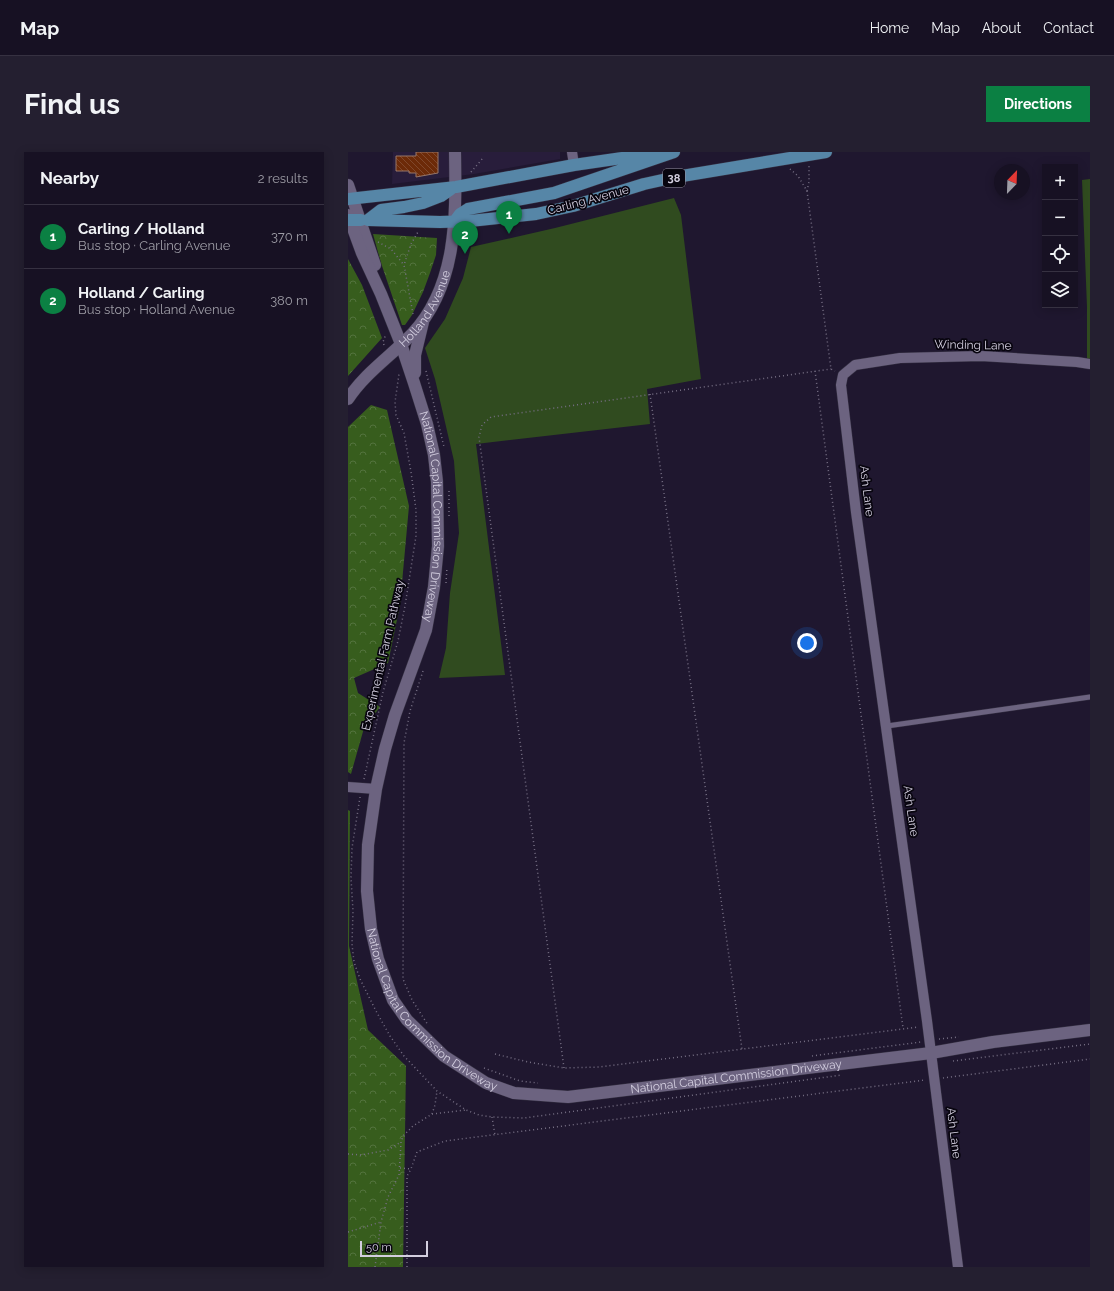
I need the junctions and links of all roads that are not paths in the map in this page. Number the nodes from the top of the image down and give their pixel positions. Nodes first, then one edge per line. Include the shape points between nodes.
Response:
1 (456, 152) edge
2 (572, 152) edge
3 (663, 152) edge
4 (674, 152) edge
5 (826, 152) edge
6 (796, 154) edge
7 (574, 165) junction
8 (348, 185) edge
9 (456, 187) junction
10 (350, 199) edge
11 (355, 219) edge
12 (454, 222) junction
13 (418, 318) junction
14 (401, 344) junction
15 (1090, 364) edge
16 (843, 375) joint
17 (365, 377) junction
18 (414, 383) junction
19 (348, 388) edge
20 (348, 399) edge
21 (1090, 697) edge
22 (887, 726) junction
23 (348, 787) edge
24 (376, 789) junction
25 (1090, 1030) edge
26 (931, 1053) junction
27 (958, 1267) edge

1 - 9 street, Holland Avenue
2 - 7 street
3 - 7 main road, 38
4 - 12 main road via 554,192 468,209
5 - 6 main road, Carling Avenue / 38
6 - 12 main road, Carling Avenue / 38 via 664,180 536,214
7 - 9 main road, 38
8 - 10 street, National Capital Commission Driveway
9 - 10 main road, 38
9 - 11 main road via 431,201 404,208 381,210
9 - 12 street, Holland Avenue
10 - 11 street, National Capital Commission Driveway
11 - 12 main road, Carling Avenue / 38
11 - 14 street, National Capital Commission Driveway via 362,253
12 - 13 street, Holland Avenue via 452,250 447,268 436,297
13 - 14 street, Holland Avenue via 413,332
13 - 18 street
14 - 17 street, Holland Avenue
14 - 18 street, National Capital Commission Driveway
15 - 16 street, Winding Lane via 981,356 900,358 855,365
16 - 22 street, Ash Lane via 841,385 856,512
17 - 19 street, Holland Avenue
17 - 20 street, Holland Avenue
18 - 24 street, National Capital Commission Driveway via 427,424 437,482 438,546 435,580 426,630 393,722
21 - 22 lane
22 - 26 street, Ash Lane
23 - 24 street
24 - 26 street, National Capital Commission Driveway via 368,845 367,891 371,929 378,959 393,1000 407,1020 444,1056 486,1083 514,1093 568,1097
25 - 26 street, National Capital Commission Driveway via 993,1042
26 - 27 street, Ash Lane

